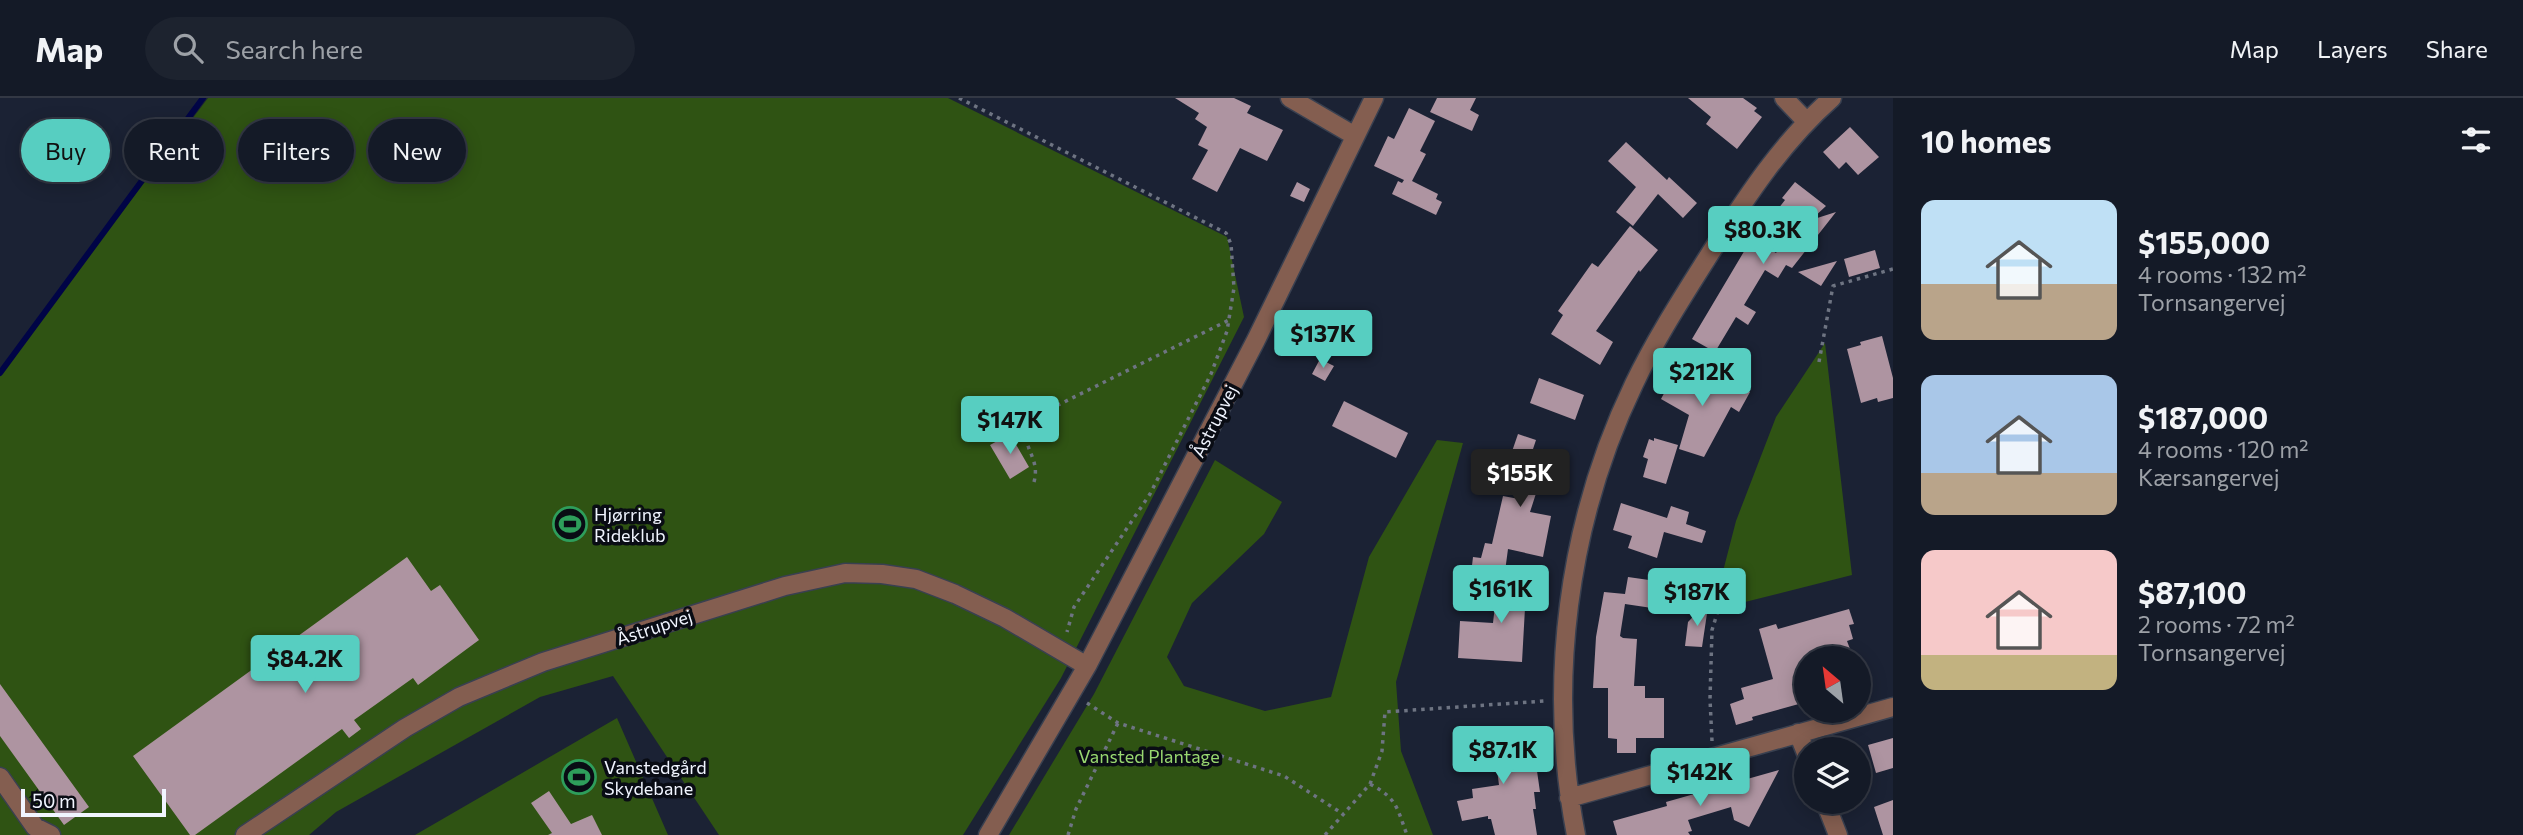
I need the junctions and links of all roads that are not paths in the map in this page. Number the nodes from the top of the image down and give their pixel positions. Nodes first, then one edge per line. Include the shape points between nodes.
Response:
1 (1290, 98) edge
2 (1374, 98) edge
3 (1784, 98) edge
4 (1832, 98) edge
5 (1806, 121) junction
6 (1355, 136) junction
7 (1087, 666) junction
8 (1893, 707) edge
9 (1798, 733) junction
10 (1800, 737) edge
11 (0, 777) edge
12 (1569, 798) junction
13 (1830, 814) edge
14 (51, 835) edge
15 (245, 835) edge
16 (988, 835) edge
17 (1576, 835) edge
18 (1838, 835) edge

1 - 6 street
2 - 6 street, Åstrupvej
3 - 5 street
4 - 5 street
5 - 12 street via 1758,178 1674,310 1633,385 1602,463 1579,545 1566,629 1562,700
6 - 7 street, Åstrupvej via 1250,352
7 - 15 street, Åstrupvej via 967,600 916,579 845,573 785,586 543,663 459,697
7 - 16 street, Åstrupvej
8 - 9 street
9 - 10 street
9 - 12 street
11 - 14 street via 35,827
12 - 17 street
13 - 18 street

